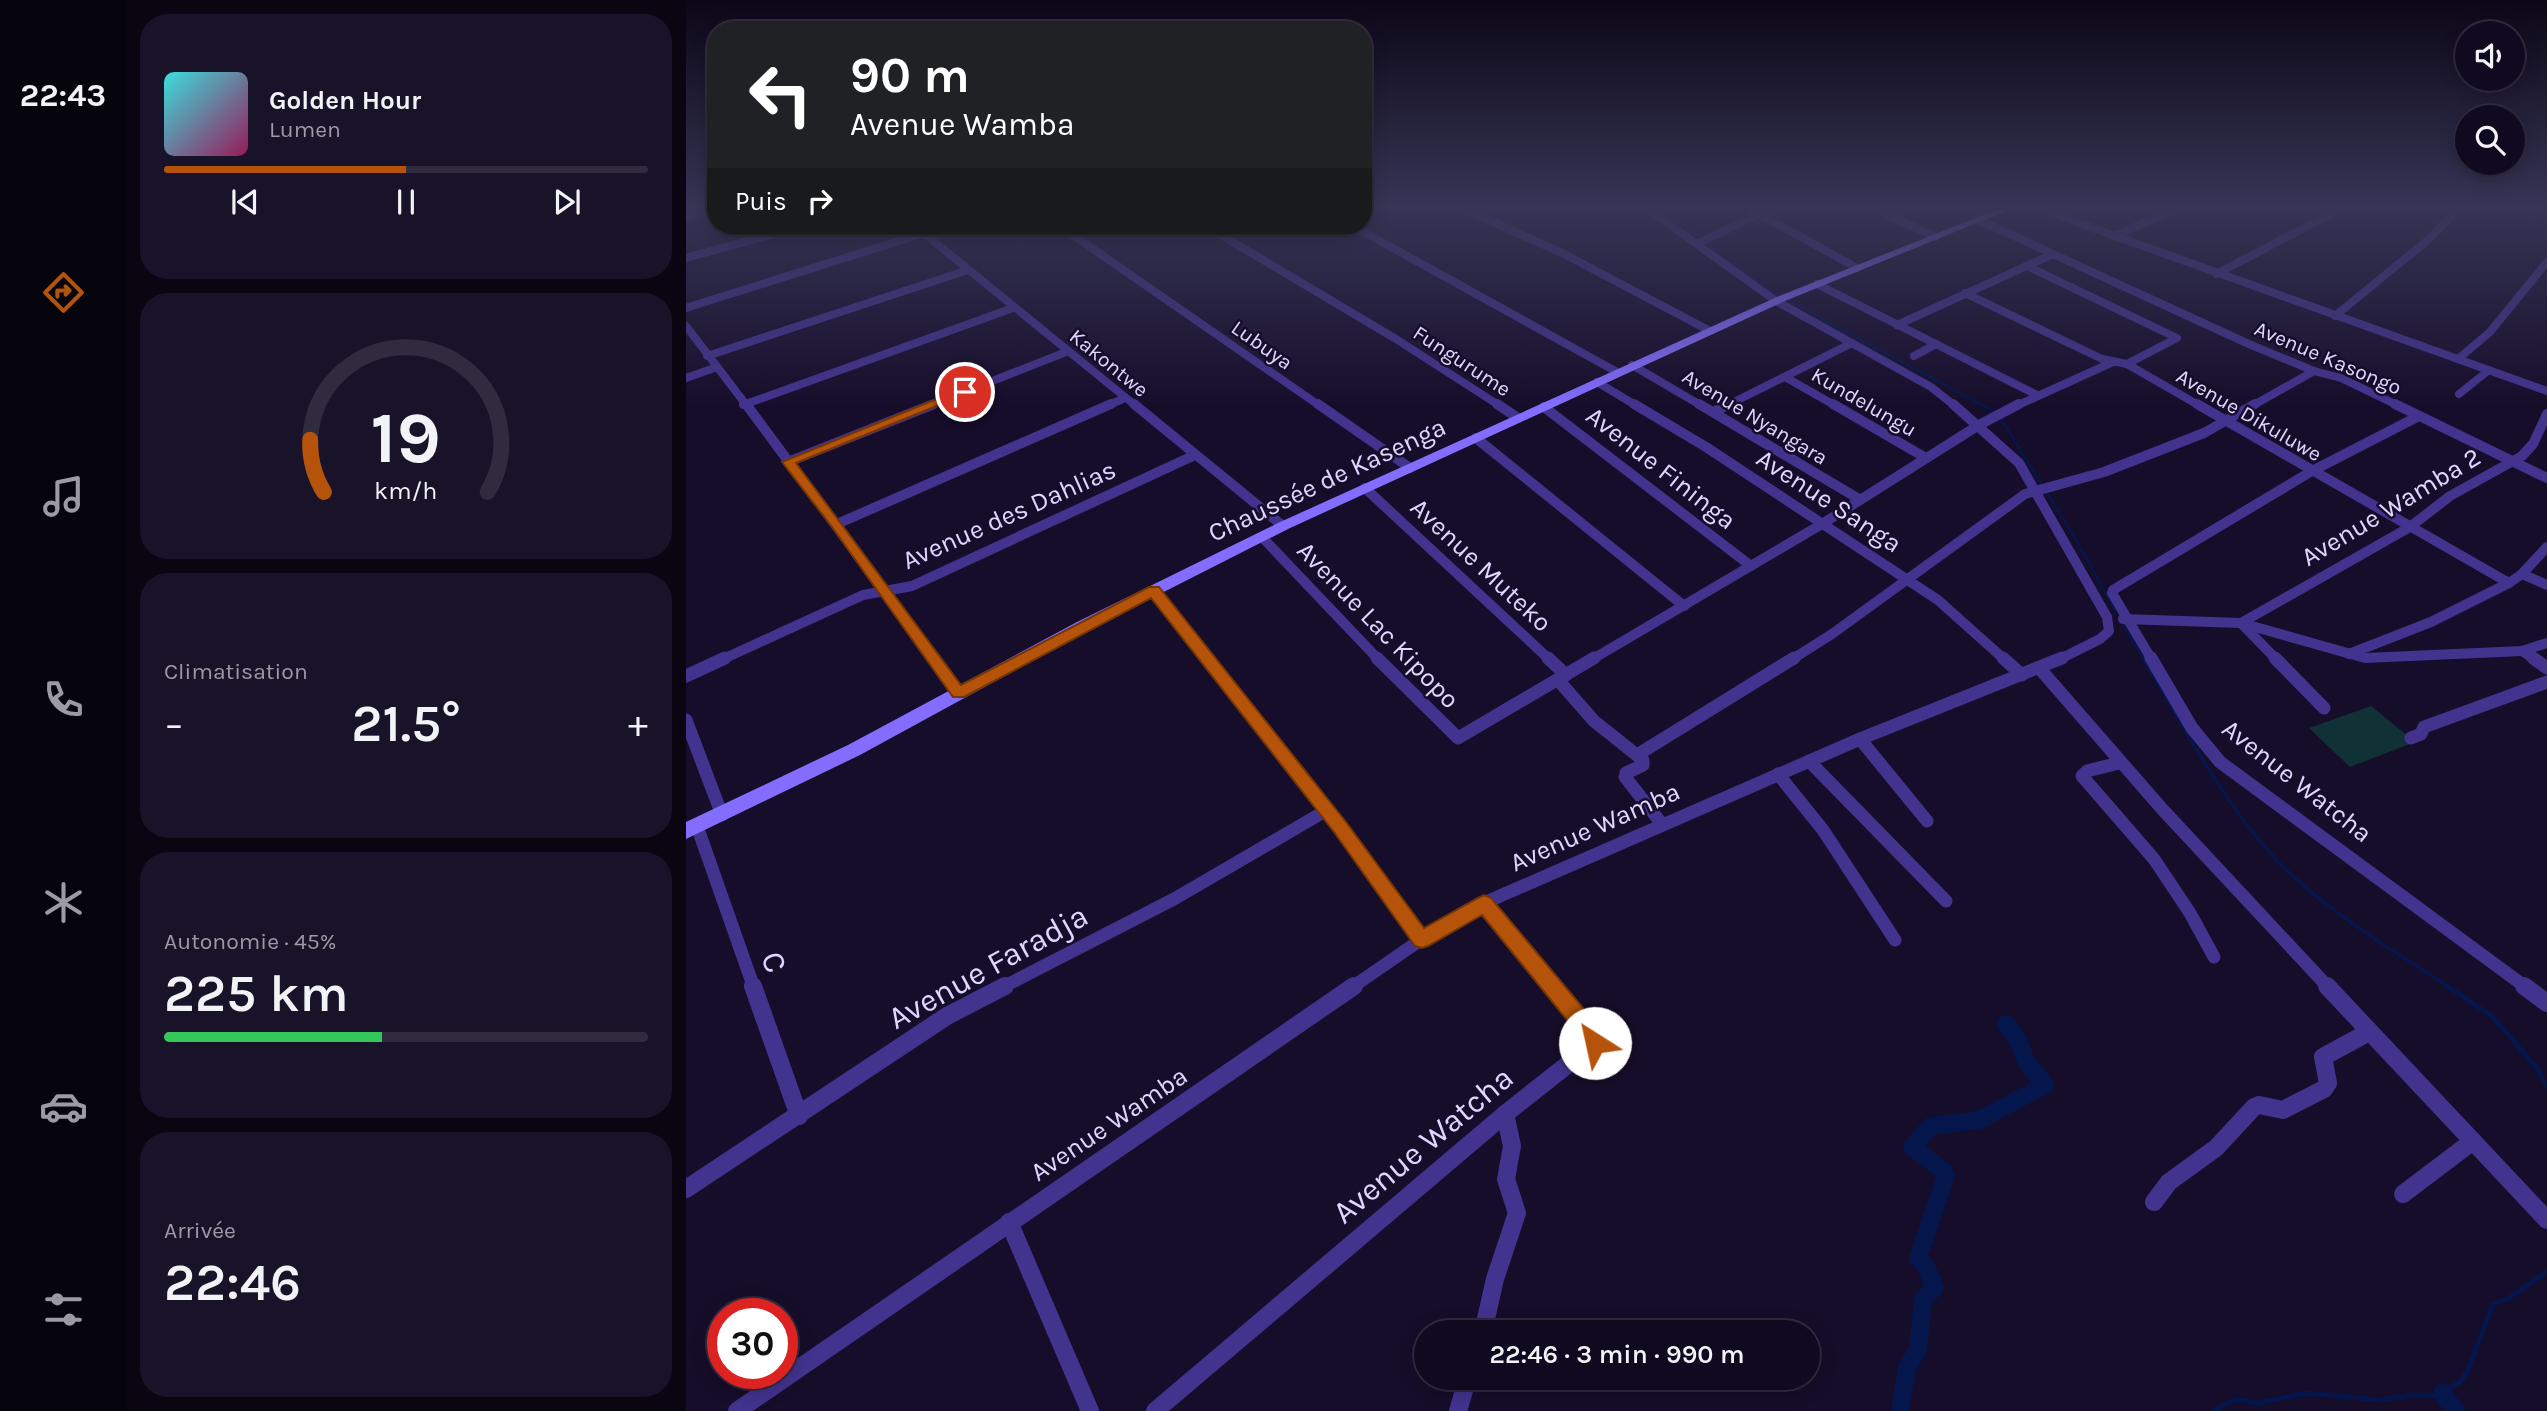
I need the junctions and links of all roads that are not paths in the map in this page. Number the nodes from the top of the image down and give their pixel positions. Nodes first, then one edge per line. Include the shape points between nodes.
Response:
1 (791, 275) edge
2 (953, 275) edge
3 (974, 275) edge
4 (1131, 275) edge
5 (1288, 275) edge
6 (1441, 275) edge
7 (1604, 275) edge
8 (1746, 275) edge
9 (1840, 275) edge
10 (2007, 275) edge
11 (2045, 275) edge
12 (2096, 275) edge
13 (2218, 275) edge
14 (2385, 275) edge
15 (2537, 275) edge
16 (1817, 284) junction
17 (1965, 293) junction
18 (1781, 299) junction
19 (686, 308) edge
20 (1013, 308) junction
21 (2335, 316) junction
22 (1897, 325) junction
23 (686, 326) edge
24 (1710, 331) junction
25 (1852, 343) junction
26 (1936, 344) junction
27 (1066, 352) junction
28 (707, 356) junction
29 (1914, 356) dead end
30 (2458, 359) junction
31 (2113, 362) junction
32 (2127, 364) junction
33 (1632, 365) junction
34 (717, 367) junction
35 (2489, 370) junction
36 (2314, 371) junction
37 (1617, 372) junction
38 (1785, 377) junction
39 (686, 378) edge
40 (1597, 382) junction
41 (2547, 391) edge
42 (2459, 394) dead end
43 (2037, 395) junction
44 (1125, 398) junction
45 (743, 405) junction
46 (1544, 407) junction
47 (1714, 412) junction
48 (2547, 414) edge
49 (2419, 416) junction
50 (1518, 418) junction
51 (2227, 422) junction
52 (1979, 425) junction
53 (1476, 438) junction
54 (1195, 455) junction
55 (1926, 458) junction
56 (2513, 461) junction
57 (788, 462) junction
58 (1410, 468) junction
59 (2312, 471) junction
60 (2547, 478) edge
61 (1365, 488) junction
62 (2041, 488) junction
63 (1859, 499) junction
64 (836, 524) junction
65 (1822, 524) junction
66 (1283, 526) junction
67 (2410, 527) junction
68 (1262, 537) junction
69 (2547, 547) edge
70 (1751, 566) junction
71 (2522, 574) junction
72 (1908, 580) junction
73 (2509, 583) junction
74 (2547, 585) edge
75 (883, 589) junction
76 (1154, 590) junction
77 (1684, 606) junction
78 (2107, 617) junction
79 (2130, 620) junction
80 (2241, 623) junction
81 (2547, 643) edge
82 (2522, 651) junction
83 (2347, 654) junction
84 (2547, 668) edge
85 (2039, 669) junction
86 (2022, 675) junction
87 (686, 676) edge
88 (1562, 677) junction
89 (2547, 682) edge
90 (959, 693) junction
91 (2324, 708) dead end
92 (686, 720) edge
93 (2411, 738) dead end
94 (1860, 739) junction
95 (1637, 755) junction
96 (1809, 761) junction
97 (2119, 763) junction
98 (1778, 774) junction
99 (1327, 810) junction
100 (722, 815) junction
101 (1927, 821) dead end
102 (1662, 824) junction
103 (691, 829) edge
104 (1946, 901) dead end
105 (1484, 904) junction
106 (1422, 939) junction
107 (1895, 940) dead end
108 (2214, 957) dead end
109 (2547, 1003) edge
110 (2369, 1032) junction
111 (1505, 1114) junction
112 (799, 1116) junction
113 (2473, 1141) junction
114 (686, 1189) edge
115 (2403, 1194) dead end
116 (2154, 1202) dead end
117 (2547, 1220) edge
118 (1009, 1222) junction
119 (1486, 1320) edge
120 (1464, 1390) edge
121 (737, 1411) edge
122 (1090, 1411) edge
123 (1155, 1411) edge
124 (1458, 1411) edge

1 - 19 street
2 - 28 street
3 - 20 street, Kakontwe
4 - 58 street, Lubuya
5 - 50 street, Fungurume
6 - 37 street
7 - 24 street
8 - 18 street
9 - 16 main road, Chaussée de Kasenga
10 - 17 street
11 - 32 street via 2177,338
12 - 36 street, Avenue Kasongo
13 - 21 street
14 - 21 street
15 - 30 street via 2490,332
16 - 18 main road, Chaussée de Kasenga
16 - 22 street
17 - 22 street
17 - 31 street, Avenue Dikuluwe
18 - 24 main road, Chaussée de Kasenga
18 - 25 street
20 - 27 street, Kakontwe
20 - 45 street
21 - 30 street
22 - 26 street
23 - 28 street
24 - 33 main road, Chaussée de Kasenga
25 - 38 street
25 - 52 street via 1931,387
26 - 29 street
26 - 43 street
27 - 44 street, Kakontwe
27 - 57 street
28 - 34 street
30 - 35 street
31 - 32 street, Avenue Dikuluwe
31 - 43 street
32 - 51 street, Avenue Dikuluwe
33 - 37 main road, Chaussée de Kasenga
33 - 47 street, Avenue Nyangara
34 - 39 street
34 - 45 street
35 - 41 street
35 - 42 street
36 - 49 street, Avenue Kasongo via 2341,378
36 - 51 street
37 - 40 main road, Chaussée de Kasenga
38 - 47 street
38 - 55 street, Kundelungu
40 - 46 main road, Chaussée de Kasenga
40 - 65 street, Avenue Sanga
43 - 52 street
44 - 54 street, Kakontwe
44 - 64 street
45 - 57 street
46 - 50 main road, Chaussée de Kasenga
46 - 70 street, Avenue Fininga
47 - 63 street, Avenue Nyangara
48 - 56 street, Avenue Wamba 2 via 2533,444
49 - 56 street, Avenue Kasongo
49 - 59 street, Avenue Watcha
50 - 53 main road, Chaussée de Kasenga
51 - 59 street, Avenue Dikuluwe
51 - 62 street via 2104,472
52 - 55 street
52 - 62 street
53 - 58 main road, Chaussée de Kasenga
53 - 77 street
54 - 66 street, Kakontwe
54 - 75 street, Avenue des Dahlias via 912,586
55 - 63 street
56 - 60 street, Avenue Kasongo
56 - 67 street, Avenue Wamba 2 via 2450,496
57 - 64 street
58 - 61 main road, Chaussée de Kasenga
59 - 67 street, Avenue Dikuluwe
59 - 79 street, Avenue Watcha via 2113,590
61 - 66 main road, Chaussée de Kasenga
61 - 88 street, Avenue Muteko
62 - 72 street
62 - 78 street
63 - 65 street
64 - 75 street
65 - 70 street
65 - 72 street, Avenue Sanga
66 - 68 main road, Chaussée de Kasenga
67 - 73 street, Avenue Dikuluwe
67 - 80 street, Avenue Wamba 2
68 - 76 main road, Chaussée de Kasenga
68 - 88 street, Avenue Lac Kipopo via 1454,736 1466,735
69 - 71 street
70 - 77 street
71 - 73 street
71 - 74 street
72 - 86 street, Avenue Sanga via 1956,614
72 - 95 street via 1761,680
73 - 83 street via 2431,622
75 - 87 street, Avenue des Dahlias via 863,594
75 - 90 street
76 - 90 main road, Chaussée de Kasenga
76 - 99 street
77 - 88 street
78 - 79 street
78 - 85 street, Avenue Wamba via 2110,628 2100,639
79 - 80 street
79 - 109 street, Avenue Watcha via 2192,728 2220,762
80 - 83 street
80 - 91 street
81 - 82 street
82 - 83 street via 2389,659
82 - 84 street
85 - 86 street, Avenue Wamba
85 - 97 street
86 - 94 street, Avenue Wamba
88 - 95 street via 1594,721
89 - 93 street via 2424,727
90 - 100 main road, Chaussée de Kasenga
92 - 100 street
94 - 96 street, Avenue Wamba
94 - 101 street
95 - 102 street via 1644,762 1625,777
96 - 98 street, Avenue Wamba
96 - 104 street
97 - 108 street via 2082,776 2154,859
97 - 110 street
98 - 102 street, Avenue Wamba
98 - 107 street via 1823,830
99 - 106 street
99 - 112 street, Avenue Faradja via 1174,899 947,1016
100 - 103 main road, Chaussée de Kasenga
102 - 105 street, Avenue Wamba
103 - 112 street, C
105 - 106 street, Avenue Wamba
105 - 111 street, Avenue Watcha via 1595,1040
106 - 118 street, Avenue Wamba
110 - 113 street
110 - 116 street via 2323,1056 2328,1083 2324,1089 2283,1110 2254,1107 2218,1146 2175,1173
111 - 119 street via 1512,1146 1506,1179 1517,1213
111 - 123 street, Avenue Watcha
112 - 114 street, Avenue Faradja
113 - 115 street
113 - 117 street
118 - 121 street, Avenue Wamba
118 - 122 street
120 - 124 street

